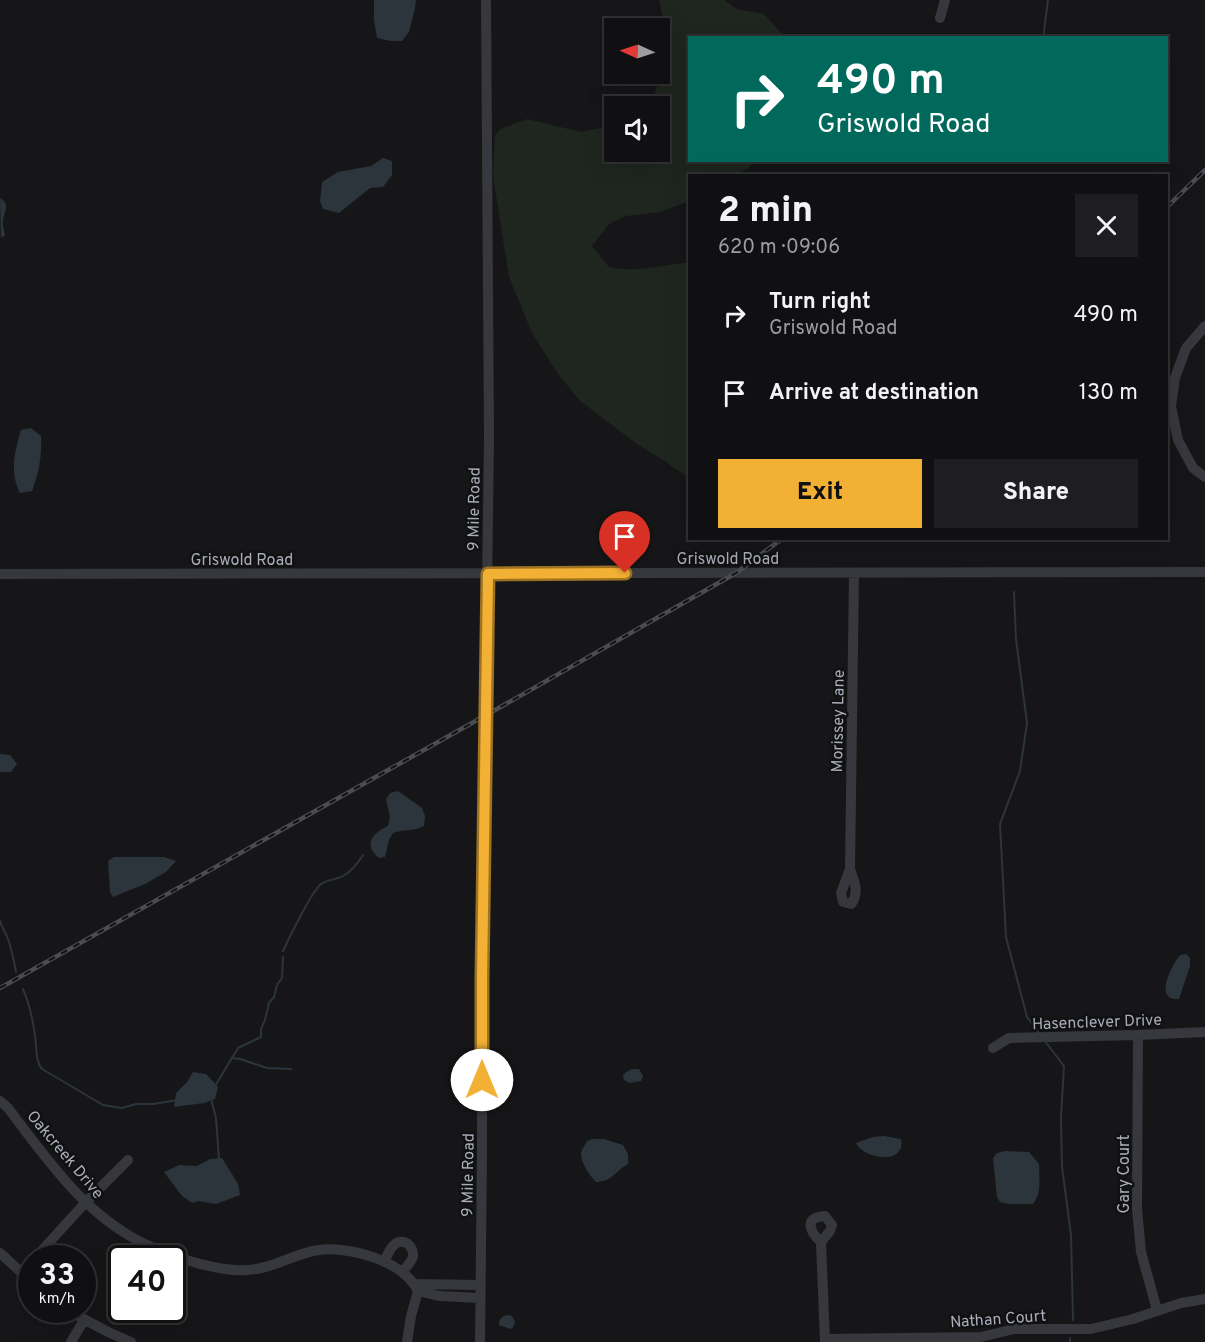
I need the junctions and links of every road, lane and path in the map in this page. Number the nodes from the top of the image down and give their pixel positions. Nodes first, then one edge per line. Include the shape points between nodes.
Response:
1 (486, 0) edge
2 (945, 0) edge
3 (940, 18) dead end
4 (1205, 326) edge
5 (1205, 477) edge
6 (1205, 572) edge
7 (854, 573) junction
8 (0, 574) edge
9 (488, 574) junction
10 (850, 870) dead end
11 (1205, 1032) edge
12 (1137, 1035) junction
13 (993, 1048) dead end
14 (0, 1101) edge
15 (128, 1160) dead end
16 (86, 1203) junction
17 (821, 1242) dead end
18 (48, 1245) edge
19 (2, 1258) edge
20 (384, 1262) junction
21 (18, 1270) edge
22 (402, 1272) junction
23 (480, 1285) junction
24 (417, 1287) junction
25 (480, 1298) junction
26 (1205, 1299) edge
27 (1157, 1310) junction
28 (82, 1323) edge
29 (90, 1323) edge
30 (825, 1340) edge
31 (951, 1340) edge
32 (71, 1342) edge
33 (131, 1342) edge
34 (407, 1342) edge
35 (480, 1342) edge

1 - 9 street, 9 Mile Road
2 - 3 street
4 - 5 street via 1186,348 1174,378 1171,406 1178,440 1193,468
6 - 7 street, Griswold Road
7 - 9 street, Griswold Road
7 - 10 street, Morissey Lane
8 - 9 street, Griswold Road
9 - 23 street, 9 Mile Road
11 - 12 street, Hasenclever Drive
12 - 13 street, Hasenclever Drive via 1009,1038
12 - 27 street, Gary Court via 1137,1209 1141,1252
14 - 16 street, Oakcreek Drive
15 - 16 street
16 - 18 street
16 - 20 street, Oakcreek Drive via 123,1232 152,1248 224,1268 255,1269 315,1250 352,1251
17 - 30 street
19 - 21 street
20 - 22 street, Oakcreek Drive
20 - 22 street via 394,1244 409,1244 412,1259
22 - 24 street, Oakcreek Drive
23 - 24 street
23 - 25 street, 9 Mile Road
24 - 25 street via 439,1296
24 - 34 street
25 - 35 street, 9 Mile Road
26 - 27 street, Nathan Court
27 - 31 street, Nathan Court via 1091,1329 1014,1329
28 - 32 street
29 - 33 street
30 - 31 street, Nathan Court

